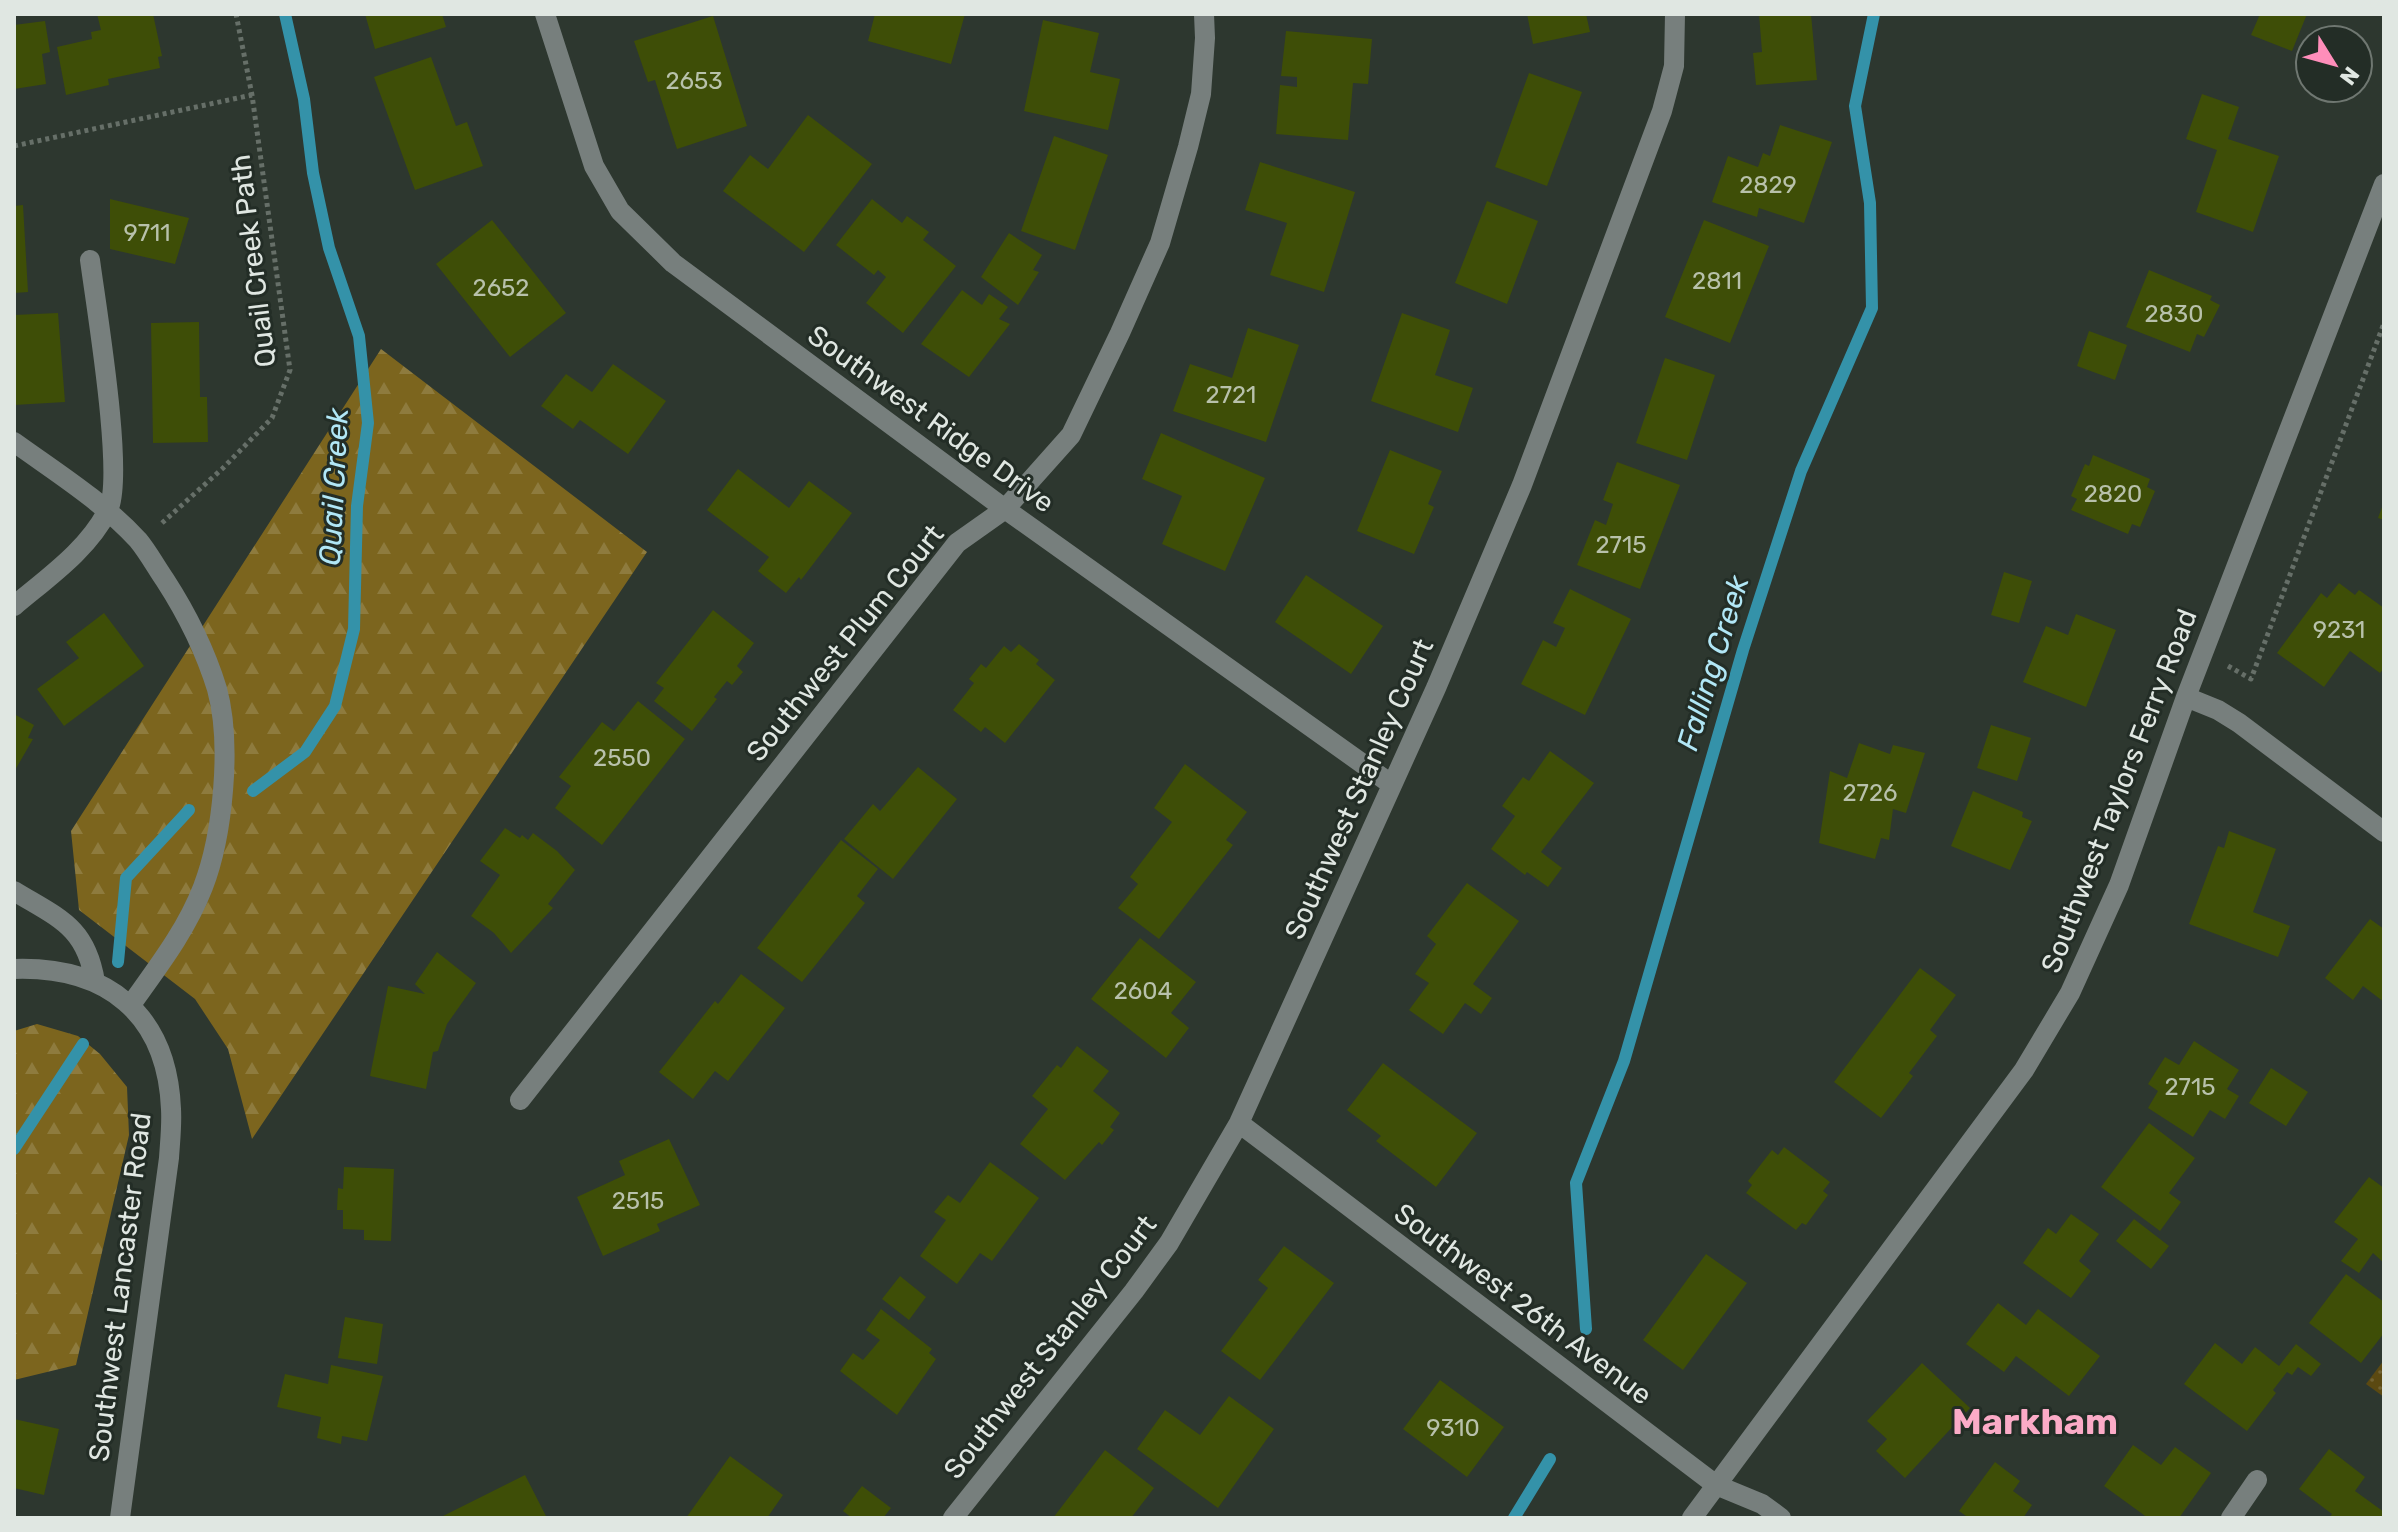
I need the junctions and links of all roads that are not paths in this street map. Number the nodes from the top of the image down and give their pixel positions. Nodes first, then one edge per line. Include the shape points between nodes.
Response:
1 (545, 14) edge
2 (1204, 14) edge
3 (1675, 14) edge
4 (2384, 184) edge
5 (90, 260) dead end
6 (14, 442) edge
7 (1005, 509) junction
8 (108, 510) junction
9 (14, 606) edge
10 (2186, 697) junction
11 (1391, 784) junction
12 (2384, 832) edge
13 (14, 891) edge
14 (14, 969) edge
15 (95, 982) junction
16 (130, 1006) junction
17 (520, 1100) dead end
18 (1239, 1123) junction
19 (2257, 1480) dead end
20 (1716, 1485) junction
21 (120, 1518) edge
22 (953, 1518) edge
23 (1692, 1518) edge
24 (1781, 1518) edge
25 (2231, 1518) edge

1 - 7 street, Southwest Ridge Drive via 594,166 620,211 673,263
2 - 7 street, Southwest Plum Court via 1201,94 1160,243 1071,435
3 - 11 street, Southwest Stanley Court via 1674,66 1662,111 1522,485
4 - 10 street, Southwest Taylors Ferry Road
5 - 8 street via 111,430 114,495
6 - 8 street
7 - 11 street, Southwest Ridge Drive
7 - 17 street, Southwest Plum Court via 957,543
8 - 9 street via 83,545
8 - 16 street via 140,543 189,617 217,691 224,750 219,830 202,890 172,948
10 - 12 street via 2239,723
10 - 20 street, Southwest Taylors Ferry Road via 2119,885 2048,1032 1971,1144
11 - 18 street, Southwest Stanley Court
13 - 15 street via 68,924 88,951
14 - 15 street, Southwest Lancaster Road via 59,971
15 - 16 street, Southwest Lancaster Road
16 - 21 street, Southwest Lancaster Road via 161,1055 171,1108 169,1158
18 - 20 street, Southwest 26th Avenue
18 - 22 street, Southwest Stanley Court via 1143,1279
19 - 25 street
20 - 23 street, Southwest Taylors Ferry Road
20 - 24 street, Southwest 26th Avenue

